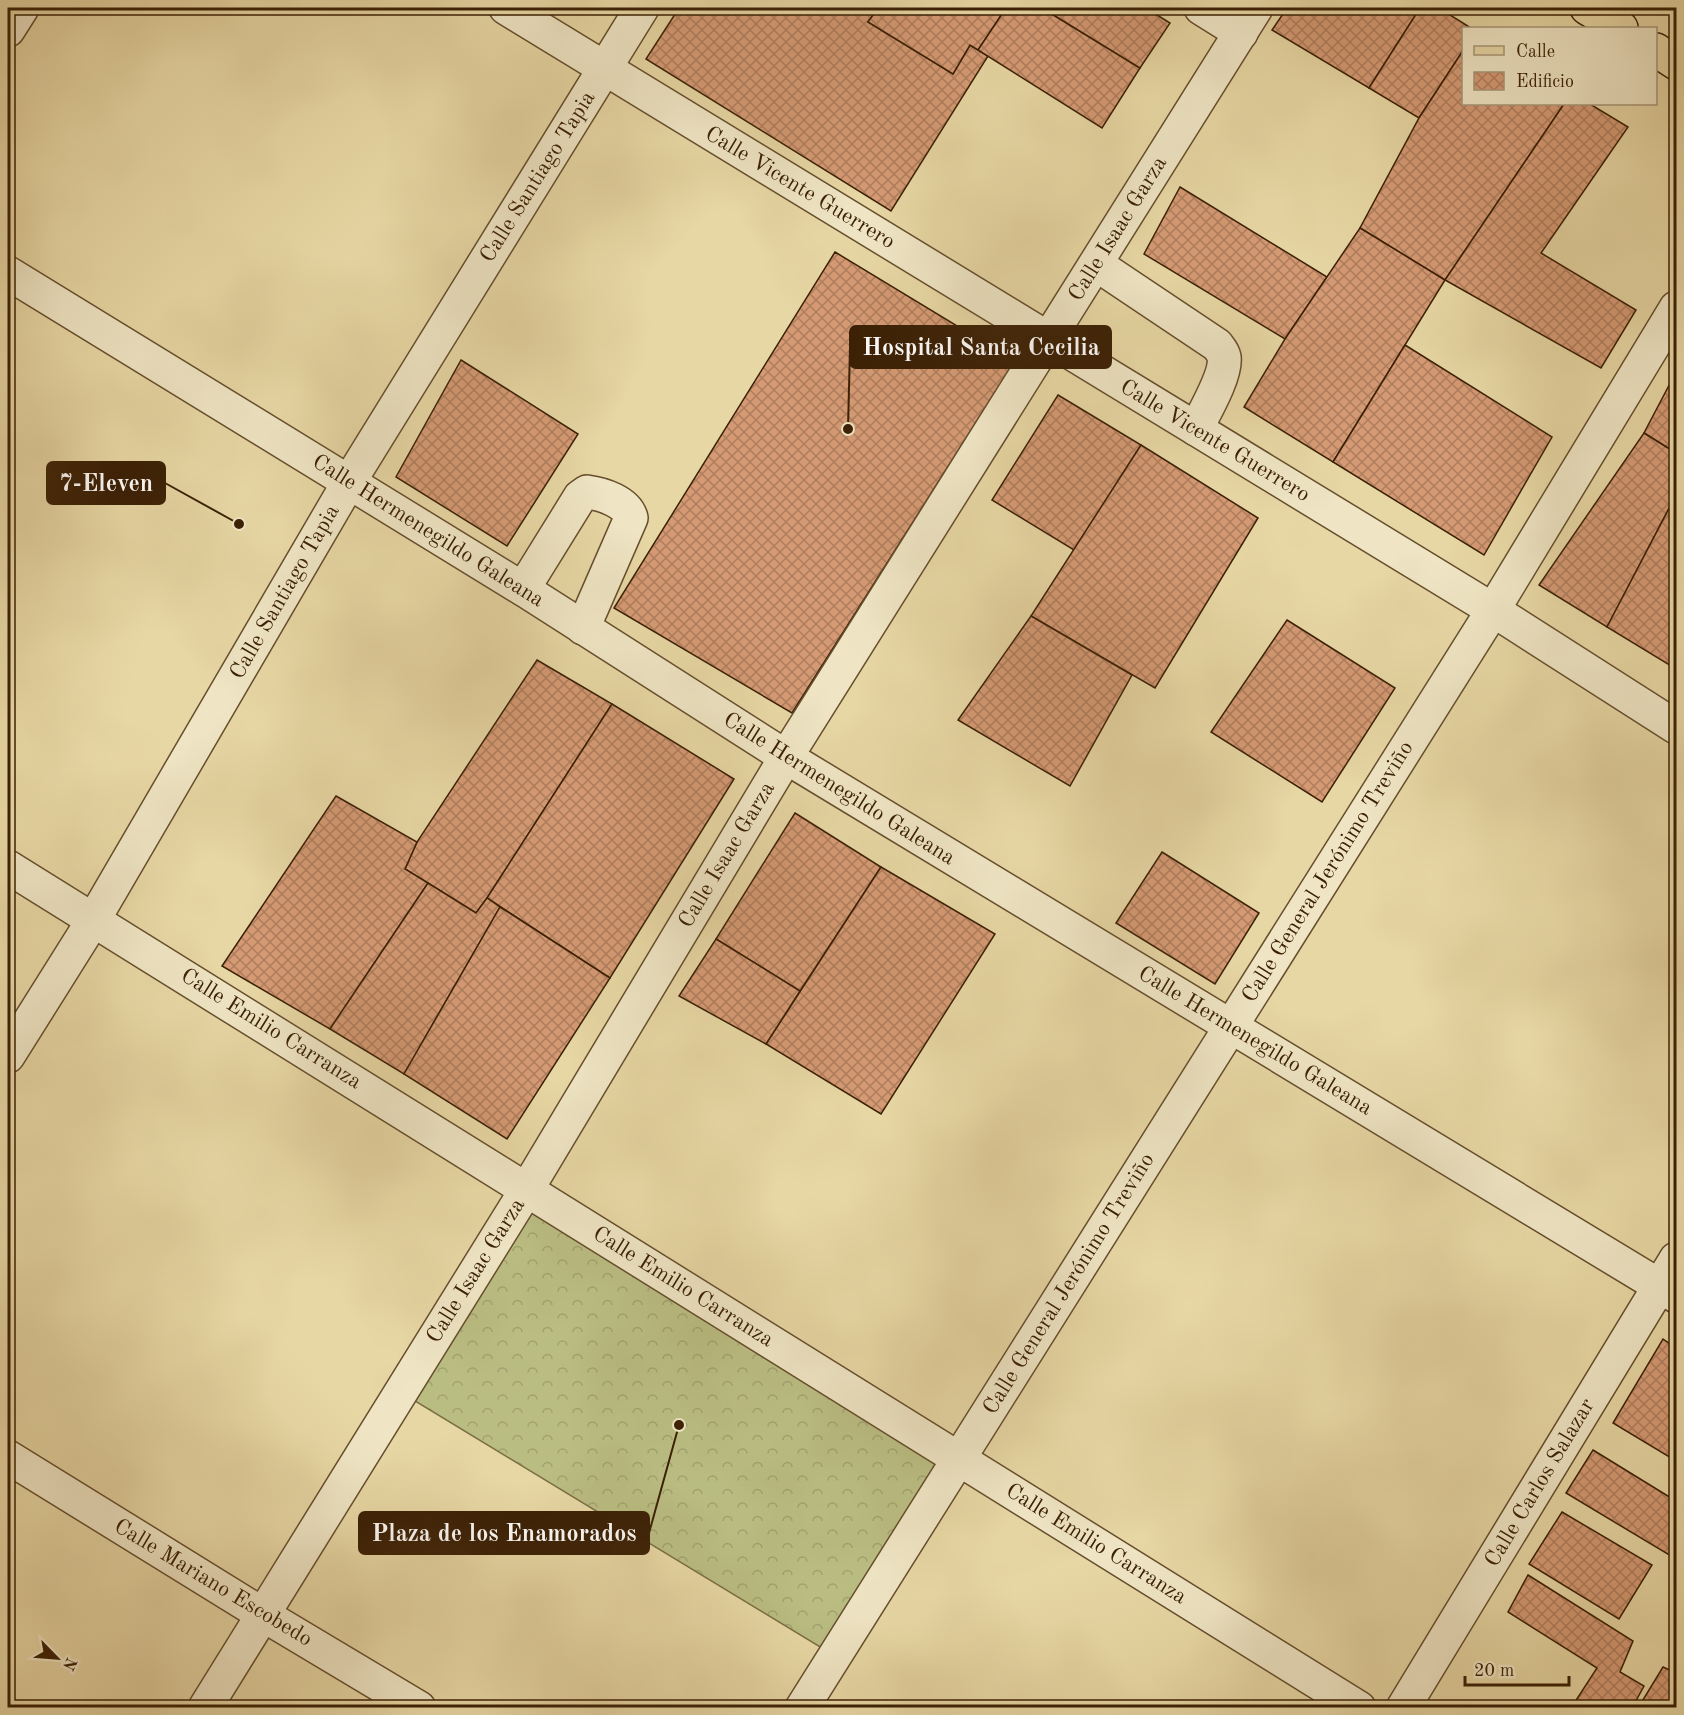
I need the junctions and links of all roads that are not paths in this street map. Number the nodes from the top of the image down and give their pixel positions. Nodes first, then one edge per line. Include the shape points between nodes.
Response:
1 (22, 8) edge
2 (506, 8) edge
3 (642, 8) edge
4 (1201, 8) edge
5 (1587, 8) edge
6 (1248, 20) edge
7 (1619, 27) edge
8 (8, 30) edge
9 (1657, 51) edge
10 (1677, 63) edge
11 (605, 68) junction
12 (1096, 264) junction
13 (8, 273) edge
14 (1677, 308) edge
15 (1048, 339) junction
16 (1196, 429) junction
17 (349, 482) junction
18 (523, 589) junction
19 (1493, 610) junction
20 (583, 628) junction
21 (1677, 727) edge
22 (786, 757) junction
23 (8, 867) edge
24 (94, 919) junction
25 (1230, 1027) junction
26 (8, 1056) edge
27 (527, 1189) junction
28 (1671, 1280) edge
29 (8, 1457) edge
30 (959, 1459) junction
31 (262, 1614) junction
32 (205, 1707) edge
33 (419, 1707) edge
34 (802, 1707) edge
35 (1359, 1707) edge
36 (1403, 1707) edge

1 - 8 street
2 - 11 street, Calle Vicente Guerrero
3 - 11 street, Calle Santiago Tapia
4 - 6 street
5 - 7 main road
6 - 12 street, Calle Isaac Garza
9 - 10 main road
11 - 15 street, Calle Vicente Guerrero
11 - 17 street, Calle Santiago Tapia
12 - 15 street, Calle Isaac Garza
12 - 16 street via 1223,352 1223,372
13 - 17 street, Calle Hermenegildo Galeana
14 - 19 street, Calle General Jerónimo Treviño
15 - 16 street, Calle Vicente Guerrero
15 - 22 street, Calle Isaac Garza
16 - 19 street, Calle Vicente Guerrero
17 - 18 street, Calle Hermenegildo Galeana
17 - 24 street, Calle Santiago Tapia
18 - 20 street, Calle Hermenegildo Galeana
18 - 20 street via 580,497 587,492 619,504 629,511 631,518
19 - 21 street, Calle Vicente Guerrero
19 - 25 street, Calle General Jerónimo Treviño
20 - 22 street, Calle Hermenegildo Galeana
22 - 25 street, Calle Hermenegildo Galeana
22 - 27 street, Calle Isaac Garza
23 - 24 street, Calle Emilio Carranza
24 - 26 street, Calle Santiago Tapia
24 - 27 street, Calle Emilio Carranza
25 - 28 street, Calle Hermenegildo Galeana
25 - 30 street, Calle General Jerónimo Treviño
27 - 30 street, Calle Emilio Carranza
27 - 31 street, Calle Isaac Garza
28 - 36 street, Calle Carlos Salazar
29 - 31 street, Calle Mariano Escobedo
30 - 34 street, Calle General Jerónimo Treviño
30 - 35 street, Calle Emilio Carranza
31 - 32 street, Calle Isaac Garza
31 - 33 street, Calle Mariano Escobedo

